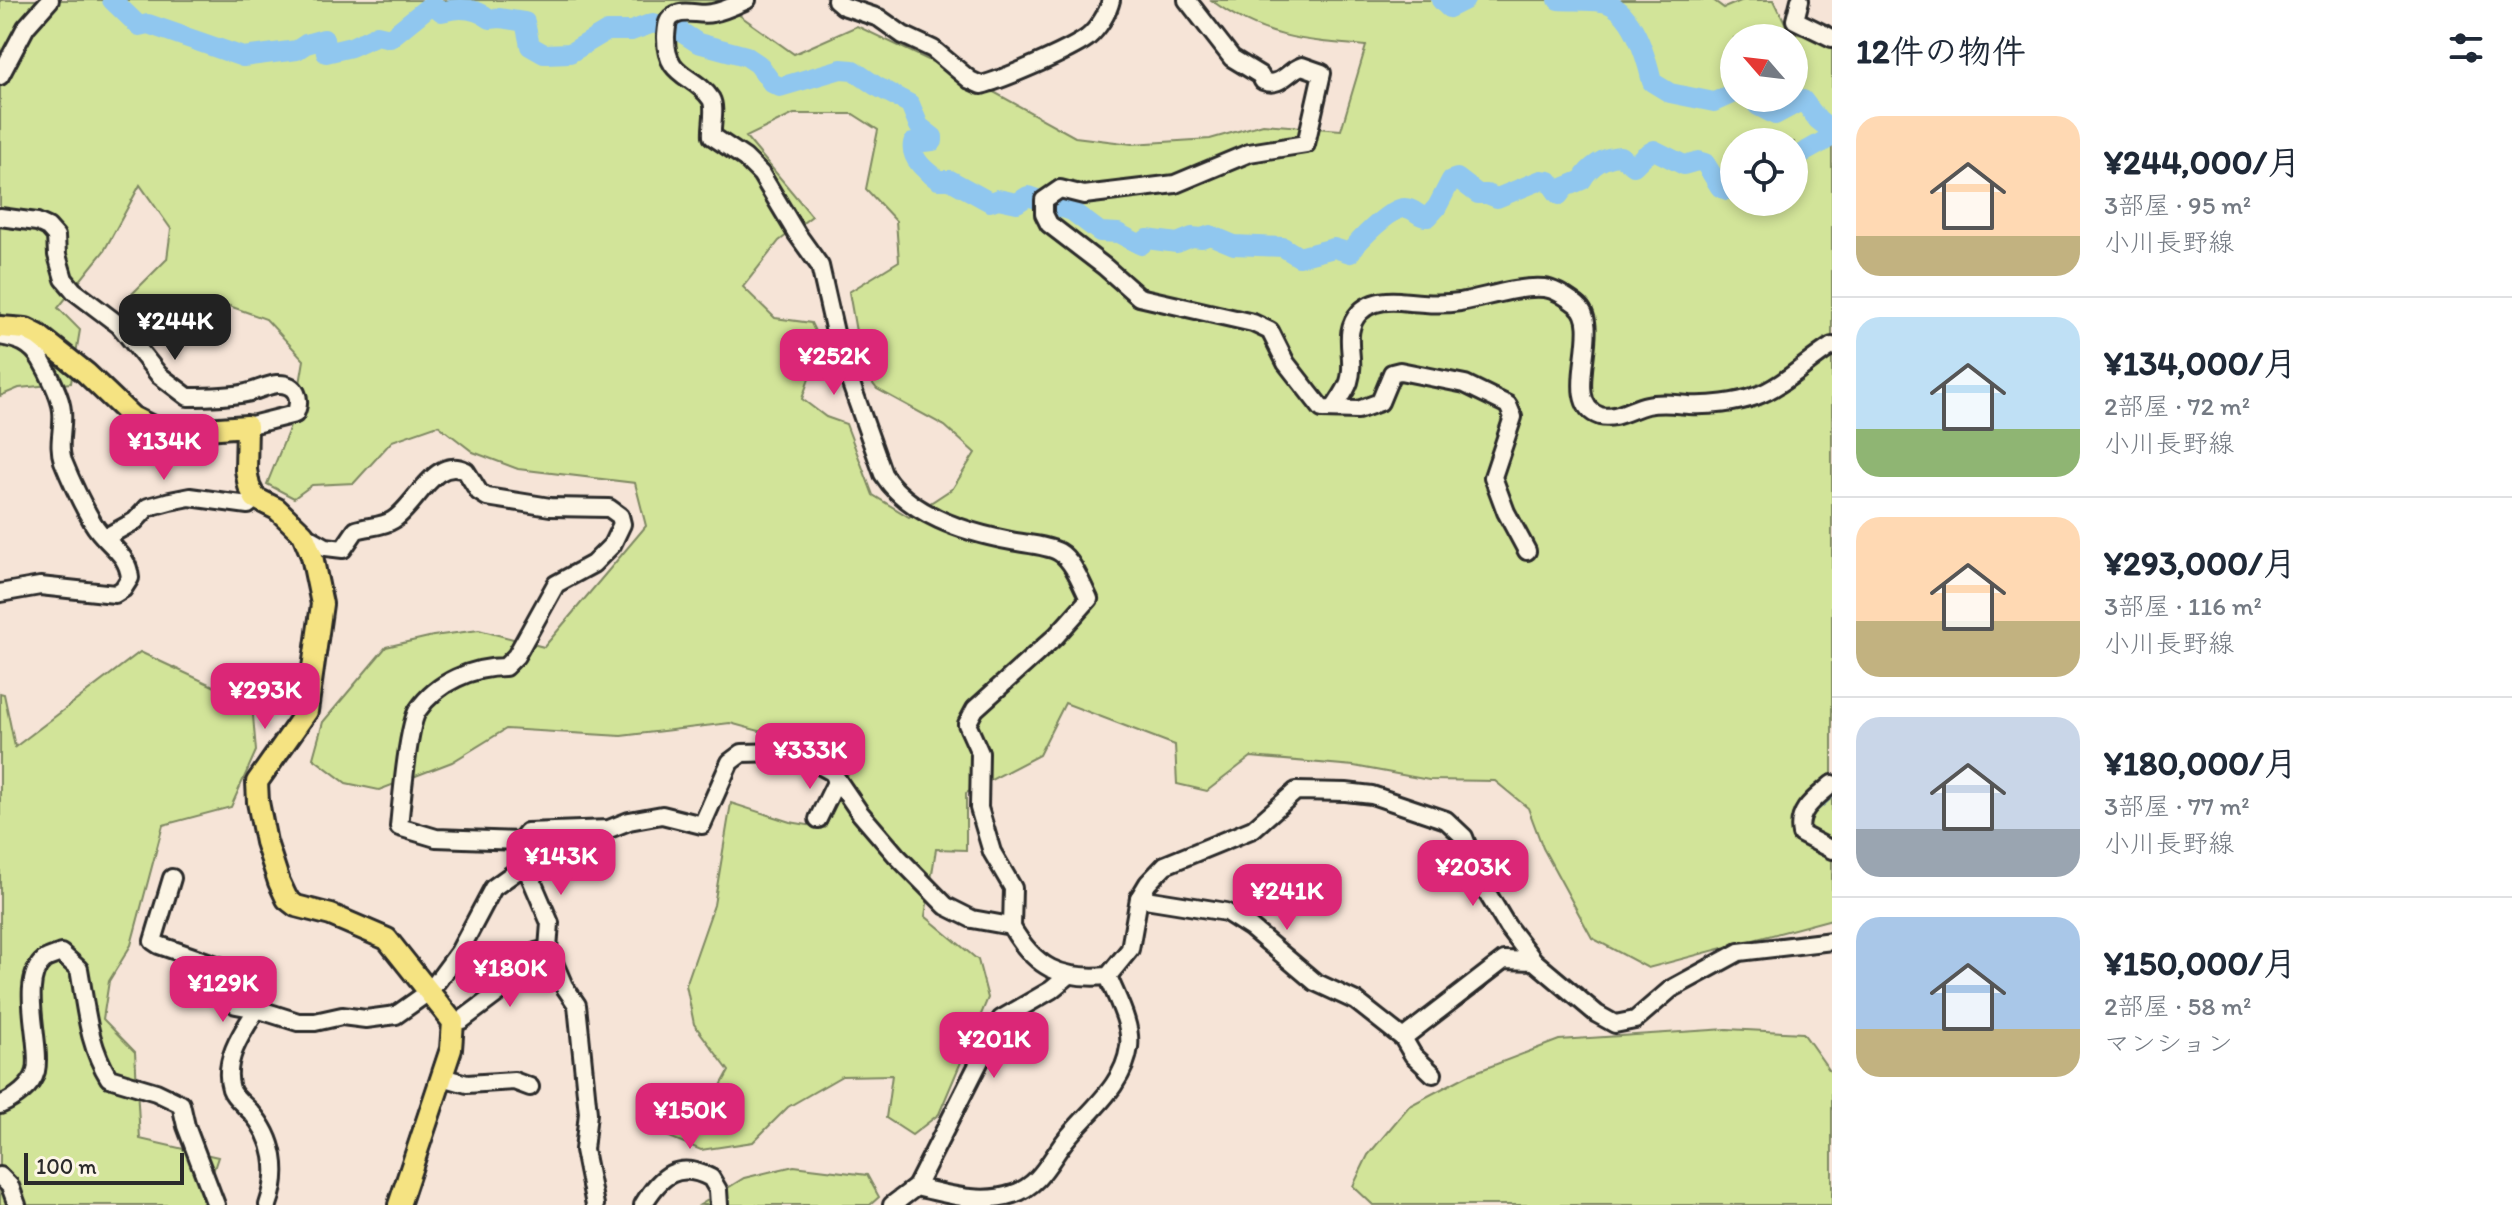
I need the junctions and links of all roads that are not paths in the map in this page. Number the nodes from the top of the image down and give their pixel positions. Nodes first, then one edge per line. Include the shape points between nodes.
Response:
1 (50, 0) edge
2 (747, 0) edge
3 (836, 0) edge
4 (1111, 0) edge
5 (1187, 0) edge
6 (1800, 0) edge
7 (1832, 38) edge
8 (0, 76) edge
9 (0, 217) edge
10 (0, 327) edge
11 (0, 336) edge
12 (1832, 346) edge
13 (1334, 408) junction
14 (247, 426) junction
15 (255, 498) junction
16 (303, 534) junction
17 (106, 537) junction
18 (1527, 551) dead end
19 (0, 593) edge
20 (837, 780) junction
21 (1832, 784) edge
22 (818, 819) dead end
23 (520, 841) junction
24 (1832, 850) edge
25 (521, 868) junction
26 (172, 878) dead end
27 (1139, 898) junction
28 (1012, 927) junction
29 (1832, 941) edge
30 (548, 949) junction
31 (1534, 961) junction
32 (1068, 976) junction
33 (1108, 976) junction
34 (430, 991) junction
35 (257, 1009) junction
36 (453, 1022) junction
37 (1403, 1038) junction
38 (1433, 1074) dead end
39 (442, 1077) junction
40 (530, 1087) dead end
41 (0, 1105) edge
42 (0, 1176) edge
43 (916, 1187) junction
44 (17, 1205) edge
45 (216, 1205) edge
46 (268, 1205) edge
47 (399, 1205) edge
48 (595, 1205) edge
49 (643, 1205) edge
50 (719, 1205) edge
51 (892, 1205) edge

1 - 8 street via 26,27
2 - 28 street via 710,14 675,15 667,26 666,49 672,65 711,100 712,136 761,174 820,266 839,350 883,474 909,504 934,517 1059,552 1089,599 975,709 967,724 980,753 979,808 992,852 1013,888
3 - 4 street via 933,49 981,85 1086,38
5 - 13 street via 1232,58 1263,81 1280,82 1302,66 1322,73 1306,144 1249,153 1175,184 1084,195 1060,189 1044,200 1044,214 1049,224 1139,297 1270,331 1316,402 1322,409
6 - 7 street via 1795,20
9 - 14 street via 48,227 56,236 64,279 119,325 159,375 188,397 245,394 278,384 297,394 295,414
10 - 14 main road via 38,335 132,417 152,427 178,431
11 - 17 street via 22,340 42,361 59,396 62,459
12 - 13 street via 1755,396 1699,405 1645,405 1614,416 1598,415 1582,388 1587,322 1583,310 1554,290 1439,304 1393,300 1367,306 1354,320 1349,331 1349,382
13 - 18 street via 1358,410 1380,402 1392,373 1400,371 1465,384 1508,405 1513,417 1493,477
14 - 15 main road via 246,470
15 - 16 main road via 277,509
15 - 17 street via 248,505 190,497 170,501 148,507
16 - 23 street via 326,547 343,549 356,530 393,520 436,473 449,467 466,471 487,497 550,507 609,508 620,516 622,524 612,545 593,564 556,584 505,667 456,677 416,712 399,827 436,838
16 - 34 main road via 322,604 307,711 257,782 266,842 287,899 387,939
17 - 19 street via 129,569 130,578 115,594 40,586
20 - 22 street
20 - 23 street via 803,756 742,753 730,762 702,825 662,815 609,829 527,832
20 - 28 street via 896,855 946,906 972,919
21 - 24 street via 1807,807 1800,825 1801,834
23 - 25 street
25 - 30 street via 529,874 550,923
25 - 34 street via 493,888 459,952
26 - 35 street via 153,941 222,967 236,1005
27 - 31 street via 1165,865 1253,829 1296,791 1372,795 1446,820 1464,837 1483,886
27 - 33 street via 1130,949
27 - 37 street via 1226,912 1315,982 1356,1001
28 - 32 street via 1040,963
29 - 31 street via 1739,952 1671,989 1635,1020 1615,1024
30 - 36 street via 536,952 514,981
30 - 48 street via 577,1005 588,1113 584,1150
31 - 37 street via 1504,960
32 - 33 street
32 - 43 street via 1001,1019
33 - 43 street via 1127,1027 1126,1059 1105,1097 1063,1143 1046,1172 1015,1194 975,1199
34 - 35 street via 396,1015 366,1019 342,1016 298,1022
34 - 36 main road
35 - 46 street via 235,1046 230,1075 231,1091 262,1126 271,1145 276,1174
36 - 39 main road
37 - 38 street
39 - 40 street via 467,1084 514,1081
39 - 47 main road
41 - 45 street via 29,1085 36,1070 33,983 45,959 61,953 79,969 85,1015 101,1066 109,1078 181,1104
42 - 44 street
43 - 51 street
49 - 50 street via 656,1183 689,1171 711,1178

